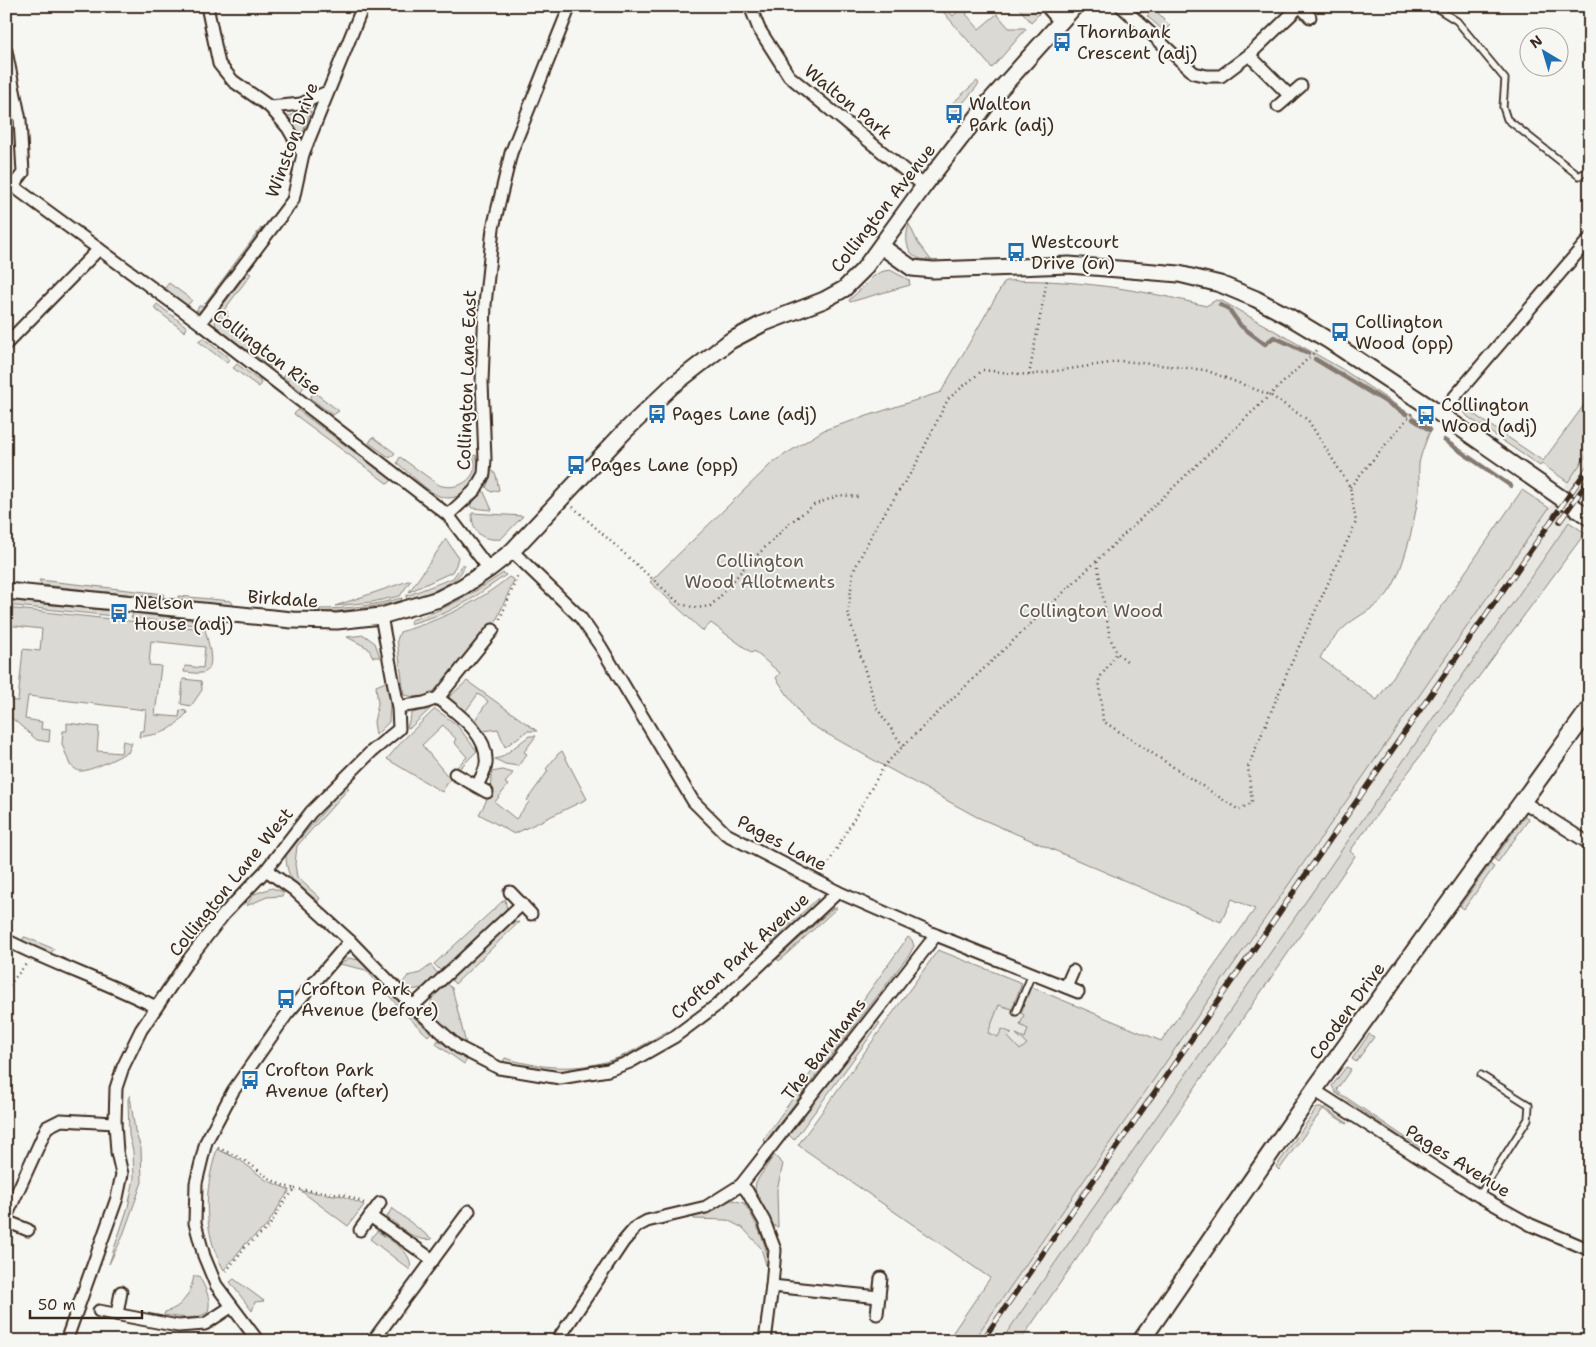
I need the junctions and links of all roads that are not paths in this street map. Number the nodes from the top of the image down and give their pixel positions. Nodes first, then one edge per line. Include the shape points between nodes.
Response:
1 (207, 6) edge
2 (363, 6) edge
3 (570, 6) edge
4 (750, 6) edge
5 (1046, 6) edge
6 (1075, 6) edge
7 (1121, 6) edge
8 (1300, 6) edge
9 (1433, 6) edge
10 (1310, 17) dead end
11 (1060, 22) junction
12 (6, 51) edge
13 (1249, 55) junction
14 (1301, 86) dead end
15 (327, 92) junction
16 (1290, 96) junction
17 (1278, 106) dead end
18 (270, 107) junction
19 (303, 154) junction
20 (1590, 169) edge
21 (10, 184) edge
22 (924, 186) junction
23 (1590, 238) edge
24 (881, 246) junction
25 (99, 250) junction
26 (200, 323) junction
27 (6, 344) edge
28 (1440, 414) junction
29 (448, 515) junction
30 (1590, 518) edge
31 (518, 556) junction
32 (489, 569) junction
33 (6, 591) edge
34 (381, 616) junction
35 (492, 630) road end
36 (438, 698) junction
37 (398, 707) junction
38 (1590, 708) edge
39 (455, 774) dead end
40 (1522, 801) junction
41 (1590, 844) edge
42 (266, 870) junction
43 (510, 892) dead end
44 (838, 892) junction
45 (522, 904) junction
46 (531, 914) dead end
47 (936, 935) junction
48 (6, 940) edge
49 (350, 941) junction
50 (1073, 971) dead end
51 (1032, 974) junction
52 (1066, 987) junction
53 (1078, 992) dead end
54 (413, 1006) junction
55 (156, 1007) junction
56 (1016, 1012) dead end
57 (1480, 1075) dead end
58 (1314, 1090) junction
59 (115, 1123) junction
60 (741, 1185) junction
61 (1479, 1196) junction
62 (469, 1211) dead end
63 (6, 1217) edge
64 (6, 1221) edge
65 (28, 1230) dead end
66 (360, 1230) dead end
67 (1590, 1250) edge
68 (433, 1260) junction
69 (880, 1278) dead end
70 (772, 1286) junction
71 (121, 1292) dead end
72 (878, 1297) junction
73 (231, 1307) junction
74 (99, 1311) dead end
75 (117, 1314) junction
76 (877, 1314) dead end
77 (66, 1341) edge
78 (258, 1341) edge
79 (373, 1341) edge
80 (558, 1341) edge
81 (764, 1341) edge
82 (1141, 1341) edge

1 - 18 street via 219,64 233,81
2 - 15 street, Winston Drive
3 - 29 street, Collington Lane East via 511,152 493,228 485,304 482,382 484,474 476,490
4 - 22 street, Walton Park via 759,30 789,76
5 - 11 street
6 - 11 street, Collington Avenue
7 - 13 street via 1194,73 1221,76
8 - 10 street
8 - 13 street
9 - 20 lane via 1457,21 1505,79 1502,107 1507,119 1579,176
11 - 22 street, Collington Avenue via 988,103
12 - 21 street via 20,120 23,173
13 - 16 street
14 - 16 street
15 - 18 street via 300,104
15 - 19 street, Winston Drive
16 - 17 street
18 - 19 street via 288,128
19 - 26 street, Winston Drive via 293,200
21 - 25 street, Collington Rise
22 - 24 street, Collington Avenue
23 - 28 street
24 - 28 street via 912,268 1069,265 1180,274 1220,284 1288,316
24 - 31 street, Collington Avenue via 844,289 730,341 672,386 563,497
25 - 26 street, Collington Rise
25 - 27 street
26 - 29 street, Collington Rise
28 - 30 street
29 - 32 street, Collington Rise
31 - 32 street, Birkdale
31 - 44 street, Pages Lane via 580,617 693,801 726,834
32 - 34 street, Birkdale via 439,599
33 - 34 street, Birkdale via 292,620 337,621
34 - 37 street, Collington Lane West
35 - 36 street
36 - 37 street
36 - 39 street via 465,719 486,754 482,789
37 - 42 street, Collington Lane West via 399,729 311,812
38 - 40 main road, Cooden Drive
40 - 41 street
40 - 58 main road, Cooden Drive
42 - 49 street, Crofton Park Avenue via 293,889
42 - 55 street, Collington Lane West via 220,918
43 - 45 street
44 - 47 street, Pages Lane
44 - 54 street, Crofton Park Avenue via 717,1005 674,1037 630,1062 608,1070 560,1078 499,1068 458,1047
45 - 46 street
45 - 54 street
47 - 51 street, Pages Lane
47 - 60 street, The Barnhams
48 - 55 street
49 - 54 street, Crofton Park Avenue
49 - 73 street via 287,1014 233,1091 206,1142 196,1182 195,1223 216,1285
50 - 52 street
51 - 52 street, Pages Lane
51 - 56 lane
52 - 53 street, Pages Lane
55 - 59 street, Collington Lane West via 123,1067 116,1088
57 - 61 lane via 1529,1105 1528,1119
58 - 61 street, Pages Avenue
58 - 82 main road, Cooden Drive
59 - 63 street via 61,1120 47,1127
59 - 77 street, Collington Lane West via 122,1174 117,1198
60 - 70 street via 764,1221 775,1250
60 - 80 street, The Barnhams via 706,1207 647,1221 636,1228 623,1242
61 - 67 street, Pages Avenue via 1531,1225
62 - 68 street
64 - 65 street
66 - 68 street via 375,1210
68 - 79 street
69 - 72 street
70 - 72 street
70 - 81 street
71 - 75 street
72 - 76 street
73 - 75 street via 205,1324 178,1326
73 - 78 street
74 - 75 street

